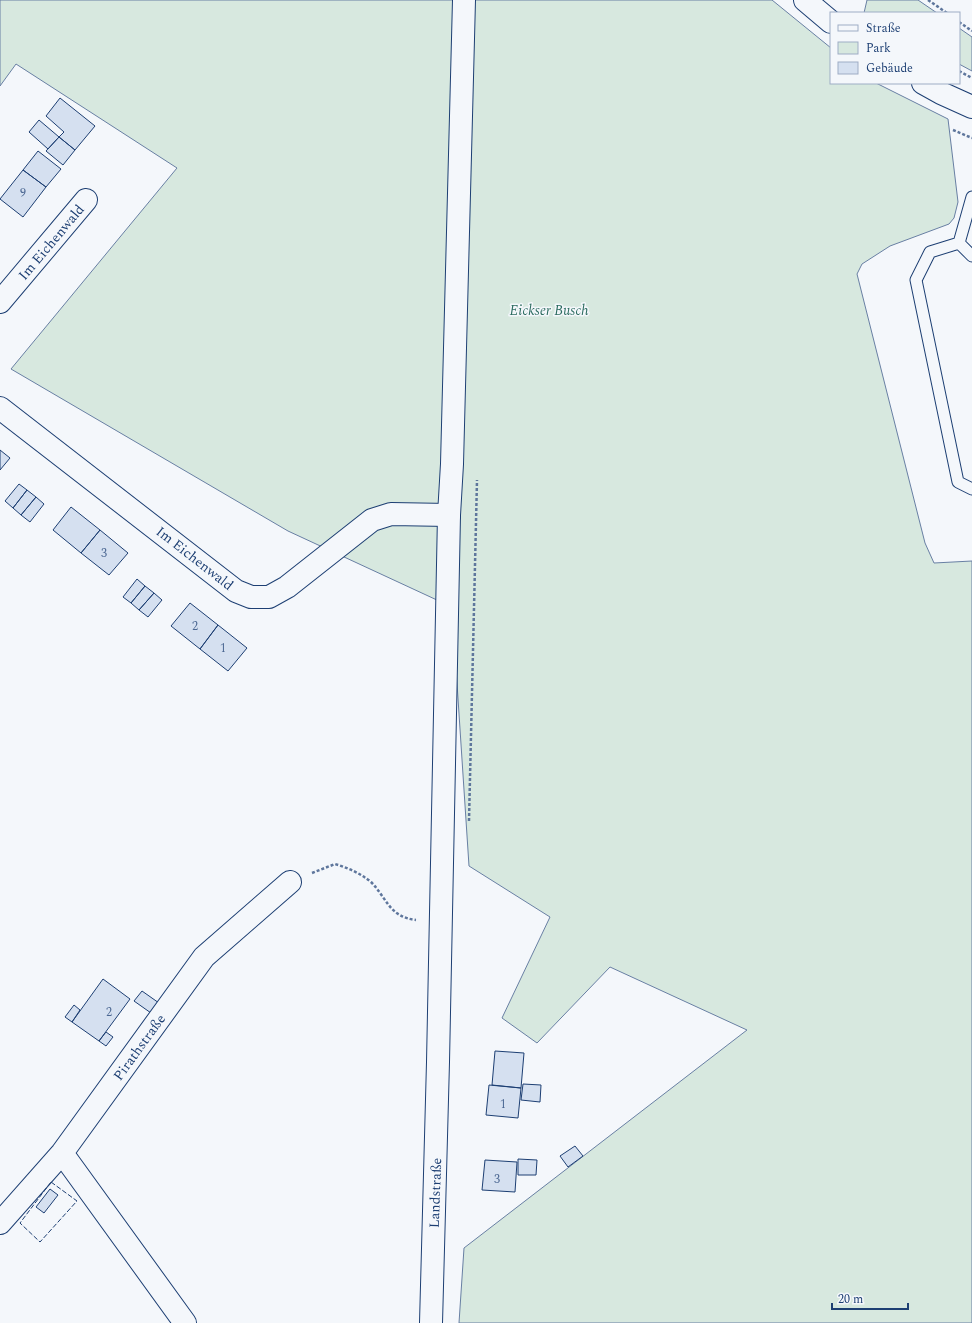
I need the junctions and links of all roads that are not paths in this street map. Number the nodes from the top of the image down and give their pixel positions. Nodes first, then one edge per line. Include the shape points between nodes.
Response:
1 (464, 0) edge
2 (805, 0) edge
3 (830, 21) edge
4 (925, 84) edge
5 (972, 107) edge
6 (972, 197) edge
7 (86, 200) dead end
8 (960, 243) junction
9 (972, 256) edge
10 (0, 302) edge
11 (0, 408) edge
12 (972, 489) edge
13 (449, 514) junction
14 (290, 882) road end
15 (62, 1153) junction
16 (0, 1223) edge
17 (185, 1323) edge
18 (431, 1323) edge

1 - 13 main road, Landstraße
2 - 3 main road
4 - 5 main road
6 - 8 lane
7 - 10 main road, Im Eichenwald
8 - 9 lane
8 - 12 lane via 930,252 916,280 958,482
11 - 13 main road, Im Eichenwald via 236,591 251,597 269,597 287,587 372,520 391,514
13 - 18 main road, Landstraße
14 - 15 main road, Pirathstraße via 204,957
15 - 16 main road, Pirathstraße
15 - 17 main road

